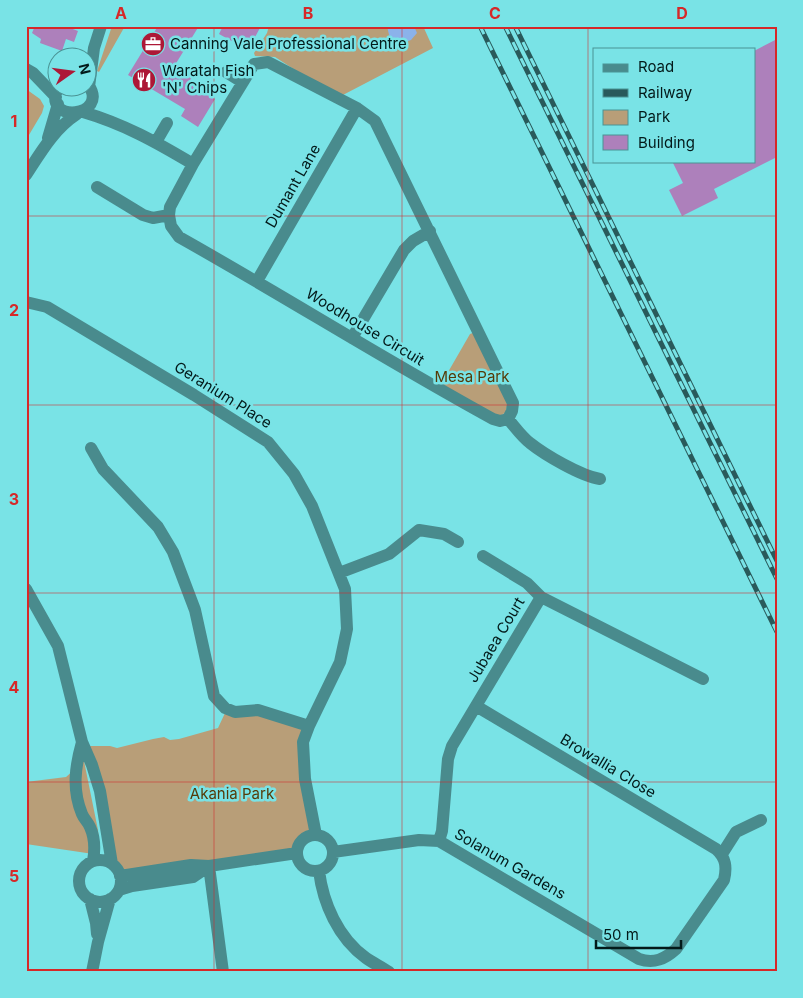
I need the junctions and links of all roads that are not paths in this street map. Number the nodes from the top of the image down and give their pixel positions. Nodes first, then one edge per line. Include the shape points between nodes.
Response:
1 (100, 26) edge
2 (93, 48) edge
3 (30, 71) edge
4 (226, 72) dead end
5 (48, 77) edge
6 (242, 82) junction
7 (48, 88) edge
8 (57, 98) edge
9 (58, 98) edge
10 (89, 98) edge
11 (97, 98) edge
12 (357, 108) junction
13 (80, 113) junction
14 (116, 122) junction
15 (166, 123) dead end
16 (156, 142) junction
17 (46, 143) junction
18 (193, 164) junction
19 (26, 175) edge
20 (96, 187) dead end
21 (169, 215) junction
22 (430, 231) junction
23 (257, 281) junction
24 (26, 302) edge
25 (352, 338) junction
26 (508, 420) junction
27 (91, 448) dead end
28 (600, 479) dead end
29 (458, 542) dead end
30 (483, 556) dead end
31 (339, 573) junction
32 (26, 589) edge
33 (541, 597) junction
34 (702, 678) dead end
35 (476, 706) junction
36 (309, 726) junction
37 (82, 742) junction
38 (761, 820) dead end
39 (316, 836) junction
40 (439, 841) junction
41 (333, 852) junction
42 (297, 854) junction
43 (722, 854) junction
44 (93, 861) junction
45 (112, 864) junction
46 (209, 866) junction
47 (318, 871) junction
48 (120, 876) junction
49 (119, 890) junction
50 (110, 899) junction
51 (90, 900) junction
52 (98, 942) junction
53 (92, 972) edge
54 (223, 972) edge
55 (389, 972) edge

1 - 2 street
3 - 5 street
3 - 7 street
4 - 6 street
6 - 12 street via 254,64 268,62
6 - 18 street
8 - 17 street
9 - 13 street via 66,112
10 - 13 street via 89,105
11 - 14 street
12 - 22 street via 376,121
12 - 23 street, Dumant Lane
13 - 14 street
13 - 17 street via 65,122
14 - 16 street
15 - 16 street
16 - 18 street
17 - 19 street
18 - 21 street via 170,207
20 - 21 street via 143,215 153,218
21 - 23 street, Woodhouse Circuit via 171,226 179,237
22 - 25 street via 413,240 404,250
22 - 26 street via 513,403
23 - 25 street, Woodhouse Circuit
24 - 31 street, Geranium Place via 47,307 268,442 294,474
25 - 26 street, Woodhouse Circuit via 492,420
26 - 28 street via 528,443 580,473
27 - 36 street via 103,469 158,527 173,552 195,610 214,696 224,708 235,712 258,710
29 - 31 street via 444,534 419,530 388,554
30 - 33 street via 527,582
31 - 36 street, Geranium Place via 345,589 348,629 340,662
32 - 37 street via 58,646
33 - 34 street, Jubaea Court
33 - 35 street, Jubaea Court
35 - 40 street, Jubaea Court via 452,746 448,759
35 - 43 street, Browallia Close
36 - 39 street, Geranium Place via 303,742 305,779
37 - 44 street via 76,760 74,785 94,840
37 - 45 street via 100,791
38 - 43 street via 736,832
39 - 41 street via 330,843
39 - 42 street via 301,842
40 - 41 street, Solanum Gardens via 419,840
40 - 43 street, Solanum Gardens via 639,959 652,962 676,949 724,880 726,866
41 - 47 street via 330,864
42 - 46 street
42 - 47 street via 304,867
44 - 45 street
44 - 51 street via 79,877 81,891
45 - 48 street
46 - 48 street via 191,865
46 - 49 street via 193,876
46 - 54 street
47 - 55 street via 331,915 341,930 359,952
48 - 49 street
49 - 50 street
50 - 51 street via 102,902
50 - 52 street
51 - 52 street
52 - 53 street

